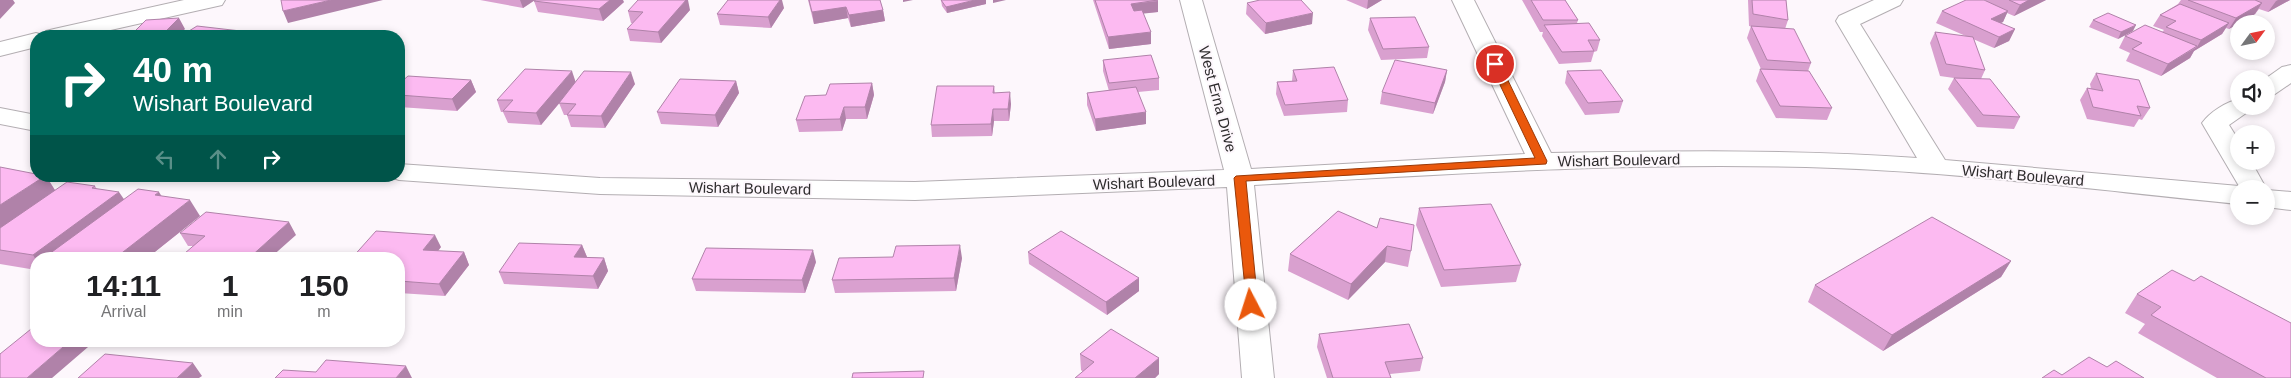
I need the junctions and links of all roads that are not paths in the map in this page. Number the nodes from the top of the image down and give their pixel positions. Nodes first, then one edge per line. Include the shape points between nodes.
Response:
1 (214, 0) edge
2 (1191, 0) edge
3 (1464, 0) edge
4 (1892, 0) edge
5 (81, 30) edge
6 (30, 42) edge
7 (0, 49) edge
8 (2291, 72) edge
9 (2275, 83) edge
10 (2230, 112) edge
11 (0, 116) edge
12 (30, 122) edge
13 (1542, 161) junction
14 (1936, 167) junction
15 (405, 172) edge
16 (1240, 178) junction
17 (2249, 180) edge
18 (2230, 194) edge
19 (2275, 199) edge
20 (2291, 201) edge
21 (1258, 378) edge

1 - 5 street
2 - 16 street, West Erna Drive
3 - 13 street
4 - 14 street via 1847,21
6 - 7 street
8 - 9 street
10 - 17 street via 2215,122
11 - 12 street
13 - 14 street, Wishart Boulevard via 1730,158 1835,160
13 - 16 street, Wishart Boulevard
14 - 18 street, Wishart Boulevard
15 - 16 street, Wishart Boulevard via 600,186 915,191
16 - 21 street, West Erna Drive
19 - 20 street

